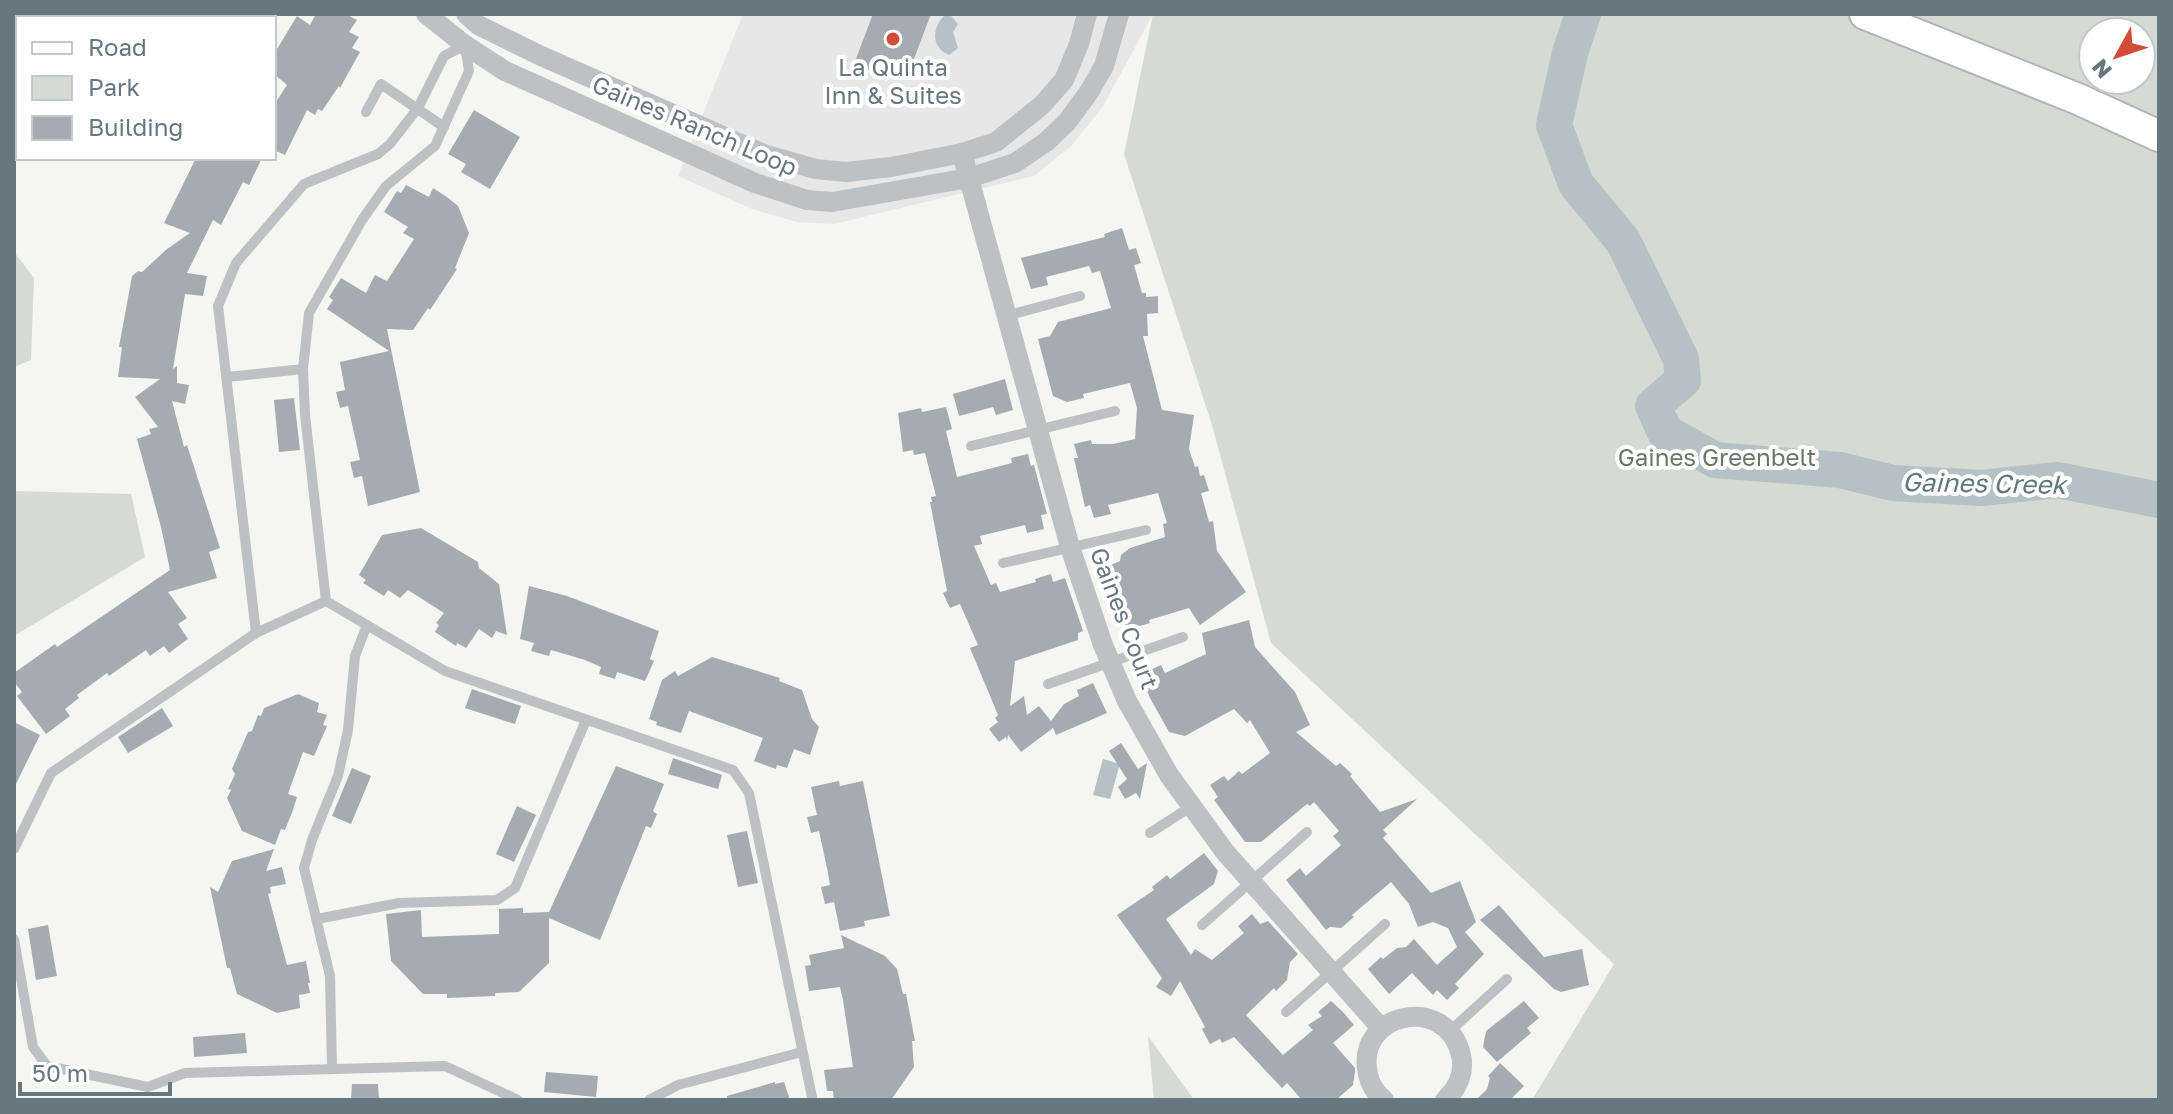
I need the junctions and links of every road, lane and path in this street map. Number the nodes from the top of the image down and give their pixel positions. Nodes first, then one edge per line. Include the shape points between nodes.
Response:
1 (426, 14) edge
2 (1087, 14) edge
3 (1119, 14) edge
4 (476, 18) edge
5 (1876, 18) edge
6 (465, 45) junction
7 (418, 108) junction
8 (366, 112) dead end
9 (444, 127) junction
10 (2159, 136) edge
11 (962, 153) junction
12 (969, 178) junction
13 (1080, 296) dead end
14 (1006, 316) junction
15 (303, 369) junction
16 (227, 377) junction
17 (1115, 411) dead end
18 (1037, 430) junction
19 (971, 446) dead end
20 (1146, 530) dead end
21 (1070, 547) junction
22 (1003, 563) dead end
23 (326, 601) junction
24 (367, 625) junction
25 (256, 633) junction
26 (1183, 637) dead end
27 (1110, 662) junction
28 (1048, 684) dead end
29 (586, 720) junction
30 (1192, 806) junction
31 (1307, 832) dead end
32 (1150, 833) dead end
33 (14, 849) edge
34 (1251, 882) junction
35 (317, 919) junction
36 (1385, 924) dead end
37 (1202, 925) dead end
38 (14, 939) edge
39 (1331, 973) junction
40 (1507, 979) dead end
41 (1286, 1012) dead end
42 (1381, 1028) junction
43 (1450, 1031) junction
44 (802, 1052) junction
45 (332, 1068) junction
46 (812, 1097) dead end
47 (1379, 1099) edge
48 (518, 1100) edge
49 (649, 1100) edge
50 (1445, 1100) edge

1 - 6 street, Gaines Ranch Loop
2 - 11 street, Gaines Ranch Loop via 1064,80 1042,105 996,142
3 - 12 street, Gaines Ranch Loop via 1104,66 1067,122 1015,163
4 - 6 street
4 - 11 street, Gaines Ranch Loop via 539,55 787,163 846,172
5 - 10 main road
6 - 7 lane via 444,56
6 - 9 lane via 469,71
6 - 12 street, Gaines Ranch Loop via 505,71 782,194 832,202
7 - 8 lane via 381,84
7 - 9 lane
7 - 16 lane via 378,154 304,184 236,263 218,306
9 - 15 lane via 435,146 386,186 336,264 309,313
11 - 12 street, Gaines Court
12 - 14 street, Gaines Court
13 - 14 lane
14 - 18 street, Gaines Court
15 - 16 lane
15 - 23 lane
16 - 25 lane
17 - 18 lane
18 - 19 lane
18 - 21 street, Gaines Court
20 - 21 lane
21 - 22 lane
21 - 27 street, Gaines Court
23 - 24 lane
23 - 25 lane
24 - 29 lane via 445,671
24 - 35 lane via 355,656 338,776 304,868
25 - 33 lane via 51,773
26 - 27 lane
27 - 28 lane
27 - 30 street, Gaines Court via 1169,775
29 - 35 lane via 515,888 497,900 399,903
29 - 44 lane via 733,770 749,793
30 - 32 lane
30 - 34 street, Gaines Court
31 - 34 lane
34 - 37 lane
34 - 39 street, Gaines Court
35 - 45 lane via 330,976
36 - 39 lane
38 - 45 lane via 33,1047 47,1066 148,1087 185,1073
39 - 41 lane
39 - 42 street, Gaines Court
40 - 43 lane
42 - 43 street via 1409,1016 1438,1022
42 - 47 street via 1367,1054
43 - 50 street via 1462,1062 1460,1078
44 - 46 lane
44 - 49 lane via 678,1085
45 - 48 lane via 445,1066

